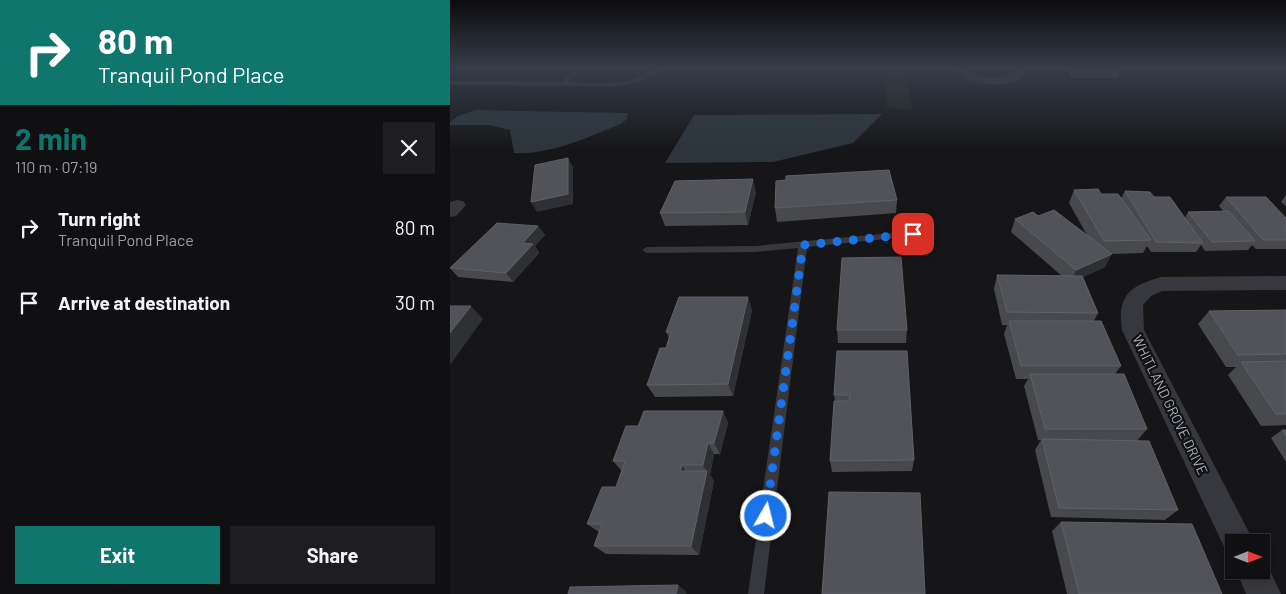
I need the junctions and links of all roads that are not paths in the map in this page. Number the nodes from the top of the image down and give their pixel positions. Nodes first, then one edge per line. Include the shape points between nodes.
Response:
1 (913, 234) dead end
2 (803, 245) junction
3 (647, 250) dead end
4 (1286, 283) edge
5 (1234, 534) edge
6 (1256, 579) edge
7 (756, 594) edge
8 (1264, 594) edge

1 - 2 lane
2 - 3 lane
2 - 7 lane
4 - 5 street, WHITLAND GROVE DRIVE via 1161,284 1144,289 1133,300 1130,313 1133,330
6 - 8 street

